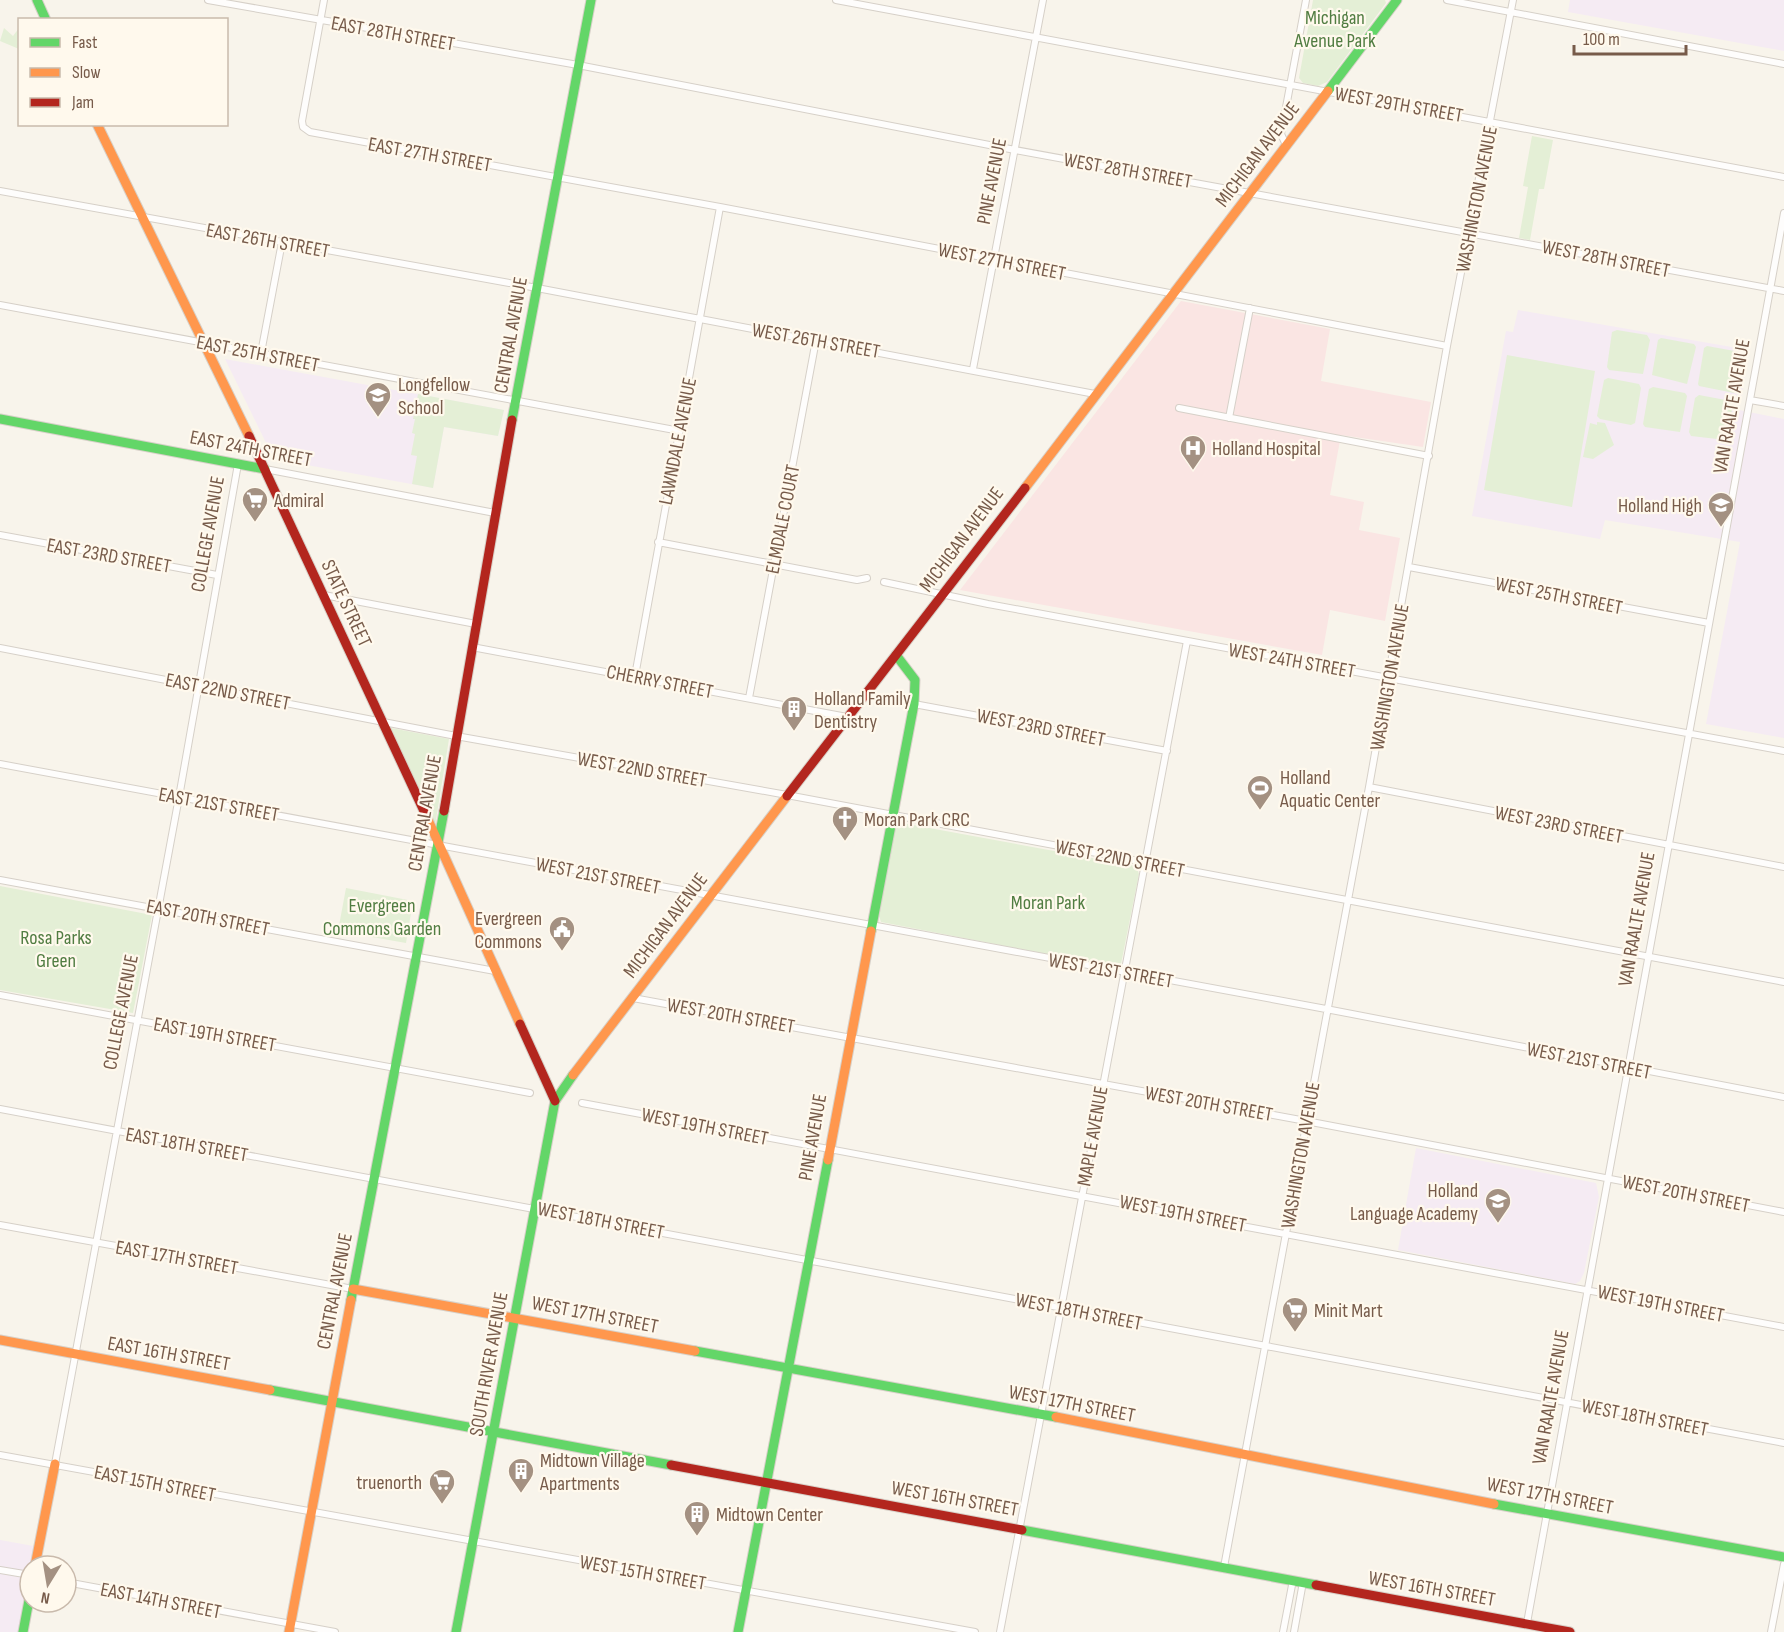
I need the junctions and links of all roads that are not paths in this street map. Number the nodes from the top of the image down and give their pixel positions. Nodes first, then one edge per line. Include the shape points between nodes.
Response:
1 (37, 0) edge
2 (208, 0) edge
3 (324, 0) edge
4 (591, 0) edge
5 (836, 0) edge
6 (1043, 0) edge
7 (1306, 0) edge
8 (1397, 0) edge
9 (1447, 0) edge
10 (1513, 0) edge
11 (1511, 12) junction
12 (45, 18) edge
13 (320, 21) junction
14 (1036, 37) junction
15 (1784, 64) edge
16 (578, 65) junction
17 (1290, 85) junction
18 (1329, 91) junction
19 (1492, 121) junction
20 (98, 126) edge
21 (1286, 145) junction
22 (1015, 150) junction
23 (557, 177) junction
24 (1784, 177) edge
25 (0, 191) edge
26 (1251, 192) junction
27 (720, 207) junction
28 (1784, 213) edge
29 (142, 217) junction
30 (1470, 233) junction
31 (282, 242) junction
32 (995, 259) junction
33 (537, 288) junction
34 (1770, 289) junction
35 (1784, 291) edge
36 (1175, 294) junction
37 (0, 305) edge
38 (1250, 308) junction
39 (700, 319) junction
40 (816, 340) junction
41 (203, 343) junction
42 (1447, 346) junction
43 (261, 353) junction
44 (973, 369) junction
45 (1095, 394) junction
46 (516, 400) junction
47 (1750, 400) junction
48 (1784, 406) edge
49 (1179, 408) dead end
50 (1229, 418) junction
51 (0, 419) edge
52 (680, 431) junction
53 (1429, 456) junction
54 (238, 464) junction
55 (265, 469) junction
56 (495, 513) junction
57 (0, 535) edge
58 (658, 542) junction
59 (774, 564) junction
60 (1409, 567) junction
61 (218, 575) junction
62 (867, 579) dead end
63 (884, 582) dead end
64 (324, 595) junction
65 (942, 595) junction
66 (1709, 623) junction
67 (476, 624) junction
68 (1187, 641) junction
69 (472, 647) junction
70 (0, 648) edge
71 (896, 655) junction
72 (635, 676) junction
73 (1389, 678) junction
74 (199, 684) junction
75 (749, 698) junction
76 (914, 704) junction
77 (847, 717) junction
78 (383, 721) junction
79 (1688, 733) junction
80 (456, 736) junction
81 (1167, 751) junction
82 (1784, 751) edge
83 (0, 764) edge
84 (1369, 787) junction
85 (787, 795) junction
86 (179, 797) junction
87 (892, 815) junction
88 (438, 844) junction
89 (1668, 845) junction
90 (1145, 863) junction
91 (1784, 867) edge
92 (0, 880) edge
93 (709, 897) junction
94 (1348, 899) junction
95 (158, 908) junction
96 (871, 926) junction
97 (416, 956) junction
98 (1648, 957) junction
99 (495, 971) junction
100 (1124, 972) junction
101 (1784, 982) edge
102 (0, 995) edge
103 (633, 998) junction
104 (1326, 1009) junction
105 (138, 1020) junction
106 (849, 1036) junction
107 (394, 1067) junction
108 (1627, 1068) junction
109 (1102, 1084) junction
110 (530, 1093) dead end
111 (1784, 1097) edge
112 (555, 1101) junction
113 (582, 1102) dead end
114 (0, 1110) edge
115 (1306, 1121) junction
116 (116, 1131) junction
117 (828, 1150) junction
118 (373, 1178) junction
119 (1608, 1178) junction
120 (1082, 1194) junction
121 (534, 1208) junction
122 (1784, 1212) edge
123 (0, 1225) edge
124 (1287, 1232) junction
125 (95, 1243) junction
126 (808, 1259) junction
127 (353, 1289) junction
128 (1588, 1290) junction
129 (1061, 1307) junction
130 (515, 1318) junction
131 (1784, 1327) edge
132 (0, 1340) edge
133 (1266, 1346) junction
134 (75, 1354) junction
135 (787, 1369) junction
136 (332, 1401) junction
137 (1566, 1402) junction
138 (1040, 1414) junction
139 (494, 1431) junction
140 (1784, 1443) edge
141 (1246, 1454) junction
142 (0, 1455) edge
143 (55, 1464) junction
144 (766, 1482) junction
145 (311, 1512) junction
146 (1547, 1514) junction
147 (1020, 1529) junction
148 (473, 1541) junction
149 (37, 1554) edge
150 (1784, 1557) edge
151 (1784, 1564) edge
152 (1224, 1567) junction
153 (0, 1570) edge
154 (18, 1573) edge
155 (1293, 1580) junction
156 (1304, 1582) junction
157 (78, 1584) edge
158 (745, 1590) junction
159 (26, 1614) edge
160 (290, 1628) edge
161 (1526, 1628) edge
162 (23, 1632) edge
163 (335, 1632) edge
164 (456, 1632) edge
165 (738, 1632) edge
166 (975, 1632) edge
167 (1000, 1632) edge
168 (1283, 1632) edge
169 (1294, 1632) edge
170 (1570, 1632) edge
171 (1771, 1632) edge

1 - 12 street
2 - 13 street, EAST 28TH STREET
3 - 13 street
4 - 16 street, CENTRAL AVENUE
5 - 14 street, WEST 29TH STREET
6 - 14 street, PINE AVENUE
7 - 17 street
8 - 18 street, MICHIGAN AVENUE
9 - 11 street
10 - 11 street, WASHINGTON AVENUE
11 - 15 street
11 - 19 street, WASHINGTON AVENUE
13 - 16 street, EAST 28TH STREET
13 - 23 street, EAST 27TH STREET via 302,121 310,132
14 - 17 street, WEST 29TH STREET
14 - 22 street, PINE AVENUE
16 - 22 street, WEST 28TH STREET
16 - 23 street, CENTRAL AVENUE
17 - 18 street, WEST 29TH STREET
17 - 21 street via 1281,134
18 - 19 street, WEST 29TH STREET
18 - 21 street, MICHIGAN AVENUE
19 - 24 street, WEST 29TH STREET
19 - 30 street, WASHINGTON AVENUE
20 - 29 street, STATE STREET
21 - 26 street, MICHIGAN AVENUE
22 - 26 street, WEST 28TH STREET
22 - 32 street, PINE AVENUE
23 - 27 street, WEST 27TH STREET
23 - 33 street, CENTRAL AVENUE
25 - 29 street, EAST 26TH STREET
26 - 30 street, WEST 28TH STREET
26 - 36 street, MICHIGAN AVENUE
27 - 32 street, WEST 27TH STREET
27 - 39 street, LAWNDALE AVENUE
28 - 34 street, VAN RAALTE AVENUE
29 - 31 street, EAST 26TH STREET
29 - 41 street, STATE STREET
30 - 34 street, WEST 28TH STREET
30 - 42 street, WASHINGTON AVENUE
31 - 33 street, EAST 26TH STREET
31 - 43 street
32 - 36 street, WEST 27TH STREET
32 - 44 street, PINE AVENUE
33 - 39 street, WEST 26TH STREET
33 - 46 street, CENTRAL AVENUE
34 - 35 street, WEST 28TH STREET
34 - 47 street, VAN RAALTE AVENUE
36 - 38 street, WEST 27TH STREET
36 - 45 street, MICHIGAN AVENUE
37 - 41 street, EAST 25TH STREET
38 - 42 street, WEST 27TH STREET
38 - 50 street
39 - 40 street, WEST 26TH STREET
39 - 52 street, LAWNDALE AVENUE
40 - 44 street, WEST 26TH STREET
40 - 59 street, ELMDALE COURT
41 - 43 street, EAST 25TH STREET
41 - 55 street, STATE STREET
42 - 53 street, WASHINGTON AVENUE
43 - 46 street, EAST 25TH STREET
44 - 45 street, WEST 26TH STREET
45 - 65 street, MICHIGAN AVENUE
46 - 52 street
46 - 56 street, CENTRAL AVENUE
47 - 48 street
47 - 66 street, VAN RAALTE AVENUE
49 - 50 street
50 - 53 street
51 - 54 street, EAST 24TH STREET
52 - 58 street, LAWNDALE AVENUE
53 - 60 street, WASHINGTON AVENUE
54 - 55 street, EAST 24TH STREET
54 - 61 street, COLLEGE AVENUE
55 - 56 street, EAST 24TH STREET
55 - 64 street, STATE STREET
56 - 67 street, CENTRAL AVENUE
57 - 61 street, EAST 23RD STREET
58 - 59 street
58 - 72 street, LAWNDALE AVENUE
59 - 62 street
59 - 75 street, ELMDALE COURT
60 - 66 street, WEST 25TH STREET
60 - 73 street, WASHINGTON AVENUE
61 - 74 street, COLLEGE AVENUE
63 - 65 street, WEST 24TH STREET
64 - 67 street
64 - 78 street, STATE STREET
65 - 68 street, WEST 24TH STREET
65 - 71 street, MICHIGAN AVENUE
66 - 79 street, VAN RAALTE AVENUE
67 - 69 street, CENTRAL AVENUE
68 - 73 street, WEST 24TH STREET
68 - 81 street, MAPLE AVENUE
69 - 72 street, CHERRY STREET
69 - 80 street, CENTRAL AVENUE
70 - 74 street, EAST 22ND STREET
71 - 76 street, PINE AVENUE via 915,680
71 - 77 street, MICHIGAN AVENUE
72 - 75 street, CHERRY STREET
73 - 79 street, WEST 24TH STREET
73 - 84 street, WASHINGTON AVENUE
74 - 78 street, EAST 22ND STREET
74 - 86 street, COLLEGE AVENUE
75 - 77 street, CHERRY STREET
76 - 81 street, WEST 23RD STREET
76 - 87 street, PINE AVENUE
77 - 85 street, MICHIGAN AVENUE
78 - 80 street, EAST 22ND STREET
78 - 88 street, STATE STREET
79 - 82 street, WEST 24TH STREET
79 - 89 street, VAN RAALTE AVENUE
80 - 85 street, WEST 22ND STREET
80 - 88 street, CENTRAL AVENUE
81 - 90 street, MAPLE AVENUE
83 - 86 street, EAST 21ST STREET
84 - 89 street, WEST 23RD STREET
84 - 94 street, WASHINGTON AVENUE
85 - 87 street, WEST 22ND STREET
85 - 93 street, MICHIGAN AVENUE
86 - 88 street, EAST 21ST STREET
86 - 95 street, COLLEGE AVENUE
87 - 90 street, WEST 22ND STREET
87 - 96 street, PINE AVENUE
88 - 93 street, WEST 21ST STREET
88 - 97 street, CENTRAL AVENUE
88 - 99 street, STATE STREET
89 - 91 street, WEST 23RD STREET
89 - 98 street, VAN RAALTE AVENUE
90 - 94 street, WEST 22ND STREET
90 - 100 street, MAPLE AVENUE
92 - 95 street, EAST 20TH STREET
93 - 96 street, WEST 21ST STREET
93 - 103 street, MICHIGAN AVENUE
94 - 98 street, WEST 22ND STREET
94 - 104 street, WASHINGTON AVENUE
95 - 97 street, EAST 20TH STREET
95 - 105 street, COLLEGE AVENUE
96 - 100 street, WEST 21ST STREET
96 - 106 street, PINE AVENUE
97 - 99 street
97 - 107 street, CENTRAL AVENUE
98 - 101 street, WEST 22ND STREET
98 - 108 street, VAN RAALTE AVENUE
99 - 112 street, STATE STREET
100 - 104 street, WEST 21ST STREET
100 - 109 street, MAPLE AVENUE
102 - 105 street, EAST 19TH STREET
103 - 106 street, WEST 20TH STREET
103 - 112 street, MICHIGAN AVENUE
104 - 108 street, WEST 21ST STREET
104 - 115 street, WASHINGTON AVENUE
105 - 107 street, EAST 19TH STREET
105 - 116 street, COLLEGE AVENUE
106 - 109 street, WEST 20TH STREET
106 - 117 street, PINE AVENUE
107 - 110 street
107 - 118 street, CENTRAL AVENUE
108 - 111 street, WEST 21ST STREET
108 - 119 street, VAN RAALTE AVENUE
109 - 115 street, WEST 20TH STREET
109 - 120 street, MAPLE AVENUE
112 - 121 street, SOUTH RIVER AVENUE
113 - 117 street, WEST 19TH STREET
114 - 116 street, EAST 18TH STREET
115 - 119 street, WEST 20TH STREET
115 - 124 street, WASHINGTON AVENUE
116 - 118 street, EAST 18TH STREET
116 - 125 street, COLLEGE AVENUE
117 - 120 street, WEST 19TH STREET
117 - 126 street, PINE AVENUE
118 - 121 street, WEST 18TH STREET
118 - 127 street, CENTRAL AVENUE
119 - 122 street, WEST 20TH STREET
119 - 128 street, VAN RAALTE AVENUE
120 - 124 street, WEST 19TH STREET
120 - 129 street, MAPLE AVENUE
121 - 126 street, WEST 18TH STREET
121 - 130 street, SOUTH RIVER AVENUE
123 - 125 street, EAST 17TH STREET
124 - 128 street, WEST 19TH STREET
124 - 133 street, WASHINGTON AVENUE
125 - 127 street, EAST 17TH STREET
125 - 134 street, COLLEGE AVENUE
126 - 129 street, WEST 18TH STREET
126 - 135 street, PINE AVENUE
127 - 130 street, WEST 17TH STREET
127 - 136 street, CENTRAL AVENUE
128 - 131 street, WEST 19TH STREET
128 - 137 street, VAN RAALTE AVENUE
129 - 133 street, WEST 18TH STREET
129 - 138 street, MAPLE AVENUE
130 - 135 street, WEST 17TH STREET
130 - 139 street, SOUTH RIVER AVENUE
132 - 134 street, EAST 16TH STREET
133 - 137 street, WEST 18TH STREET
133 - 141 street, WASHINGTON AVENUE
134 - 136 street, EAST 16TH STREET
134 - 143 street, COLLEGE AVENUE
135 - 138 street, WEST 17TH STREET
135 - 144 street, PINE AVENUE
136 - 139 street, WEST 16TH STREET
136 - 145 street, CENTRAL AVENUE
137 - 140 street, WEST 18TH STREET
137 - 146 street, VAN RAALTE AVENUE
138 - 141 street, WEST 17TH STREET
138 - 147 street, MAPLE AVENUE
139 - 144 street, WEST 16TH STREET
139 - 148 street, SOUTH RIVER AVENUE
141 - 146 street, WEST 17TH STREET
141 - 152 street, WASHINGTON AVENUE
142 - 143 street, EAST 15TH STREET
143 - 145 street, EAST 15TH STREET
143 - 149 street, COLLEGE AVENUE
144 - 147 street, WEST 16TH STREET
144 - 158 street, PINE AVENUE
145 - 148 street, WEST 15TH STREET
145 - 160 street, CENTRAL AVENUE
146 - 150 street, WEST 17TH STREET
146 - 161 street, VAN RAALTE AVENUE
147 - 152 street, WEST 16TH STREET
147 - 167 street, MAPLE AVENUE
148 - 158 street, WEST 15TH STREET
148 - 164 street, SOUTH RIVER AVENUE
151 - 171 street
152 - 155 street, WEST 16TH STREET
153 - 154 street
155 - 156 street, WEST 16TH STREET
155 - 168 street
156 - 161 street, WEST 16TH STREET
156 - 169 street
157 - 160 street, EAST 14TH STREET
158 - 165 street, PINE AVENUE
158 - 166 street, WEST 15TH STREET
159 - 162 street
160 - 163 street, EAST 14TH STREET
161 - 170 street, WEST 16TH STREET

